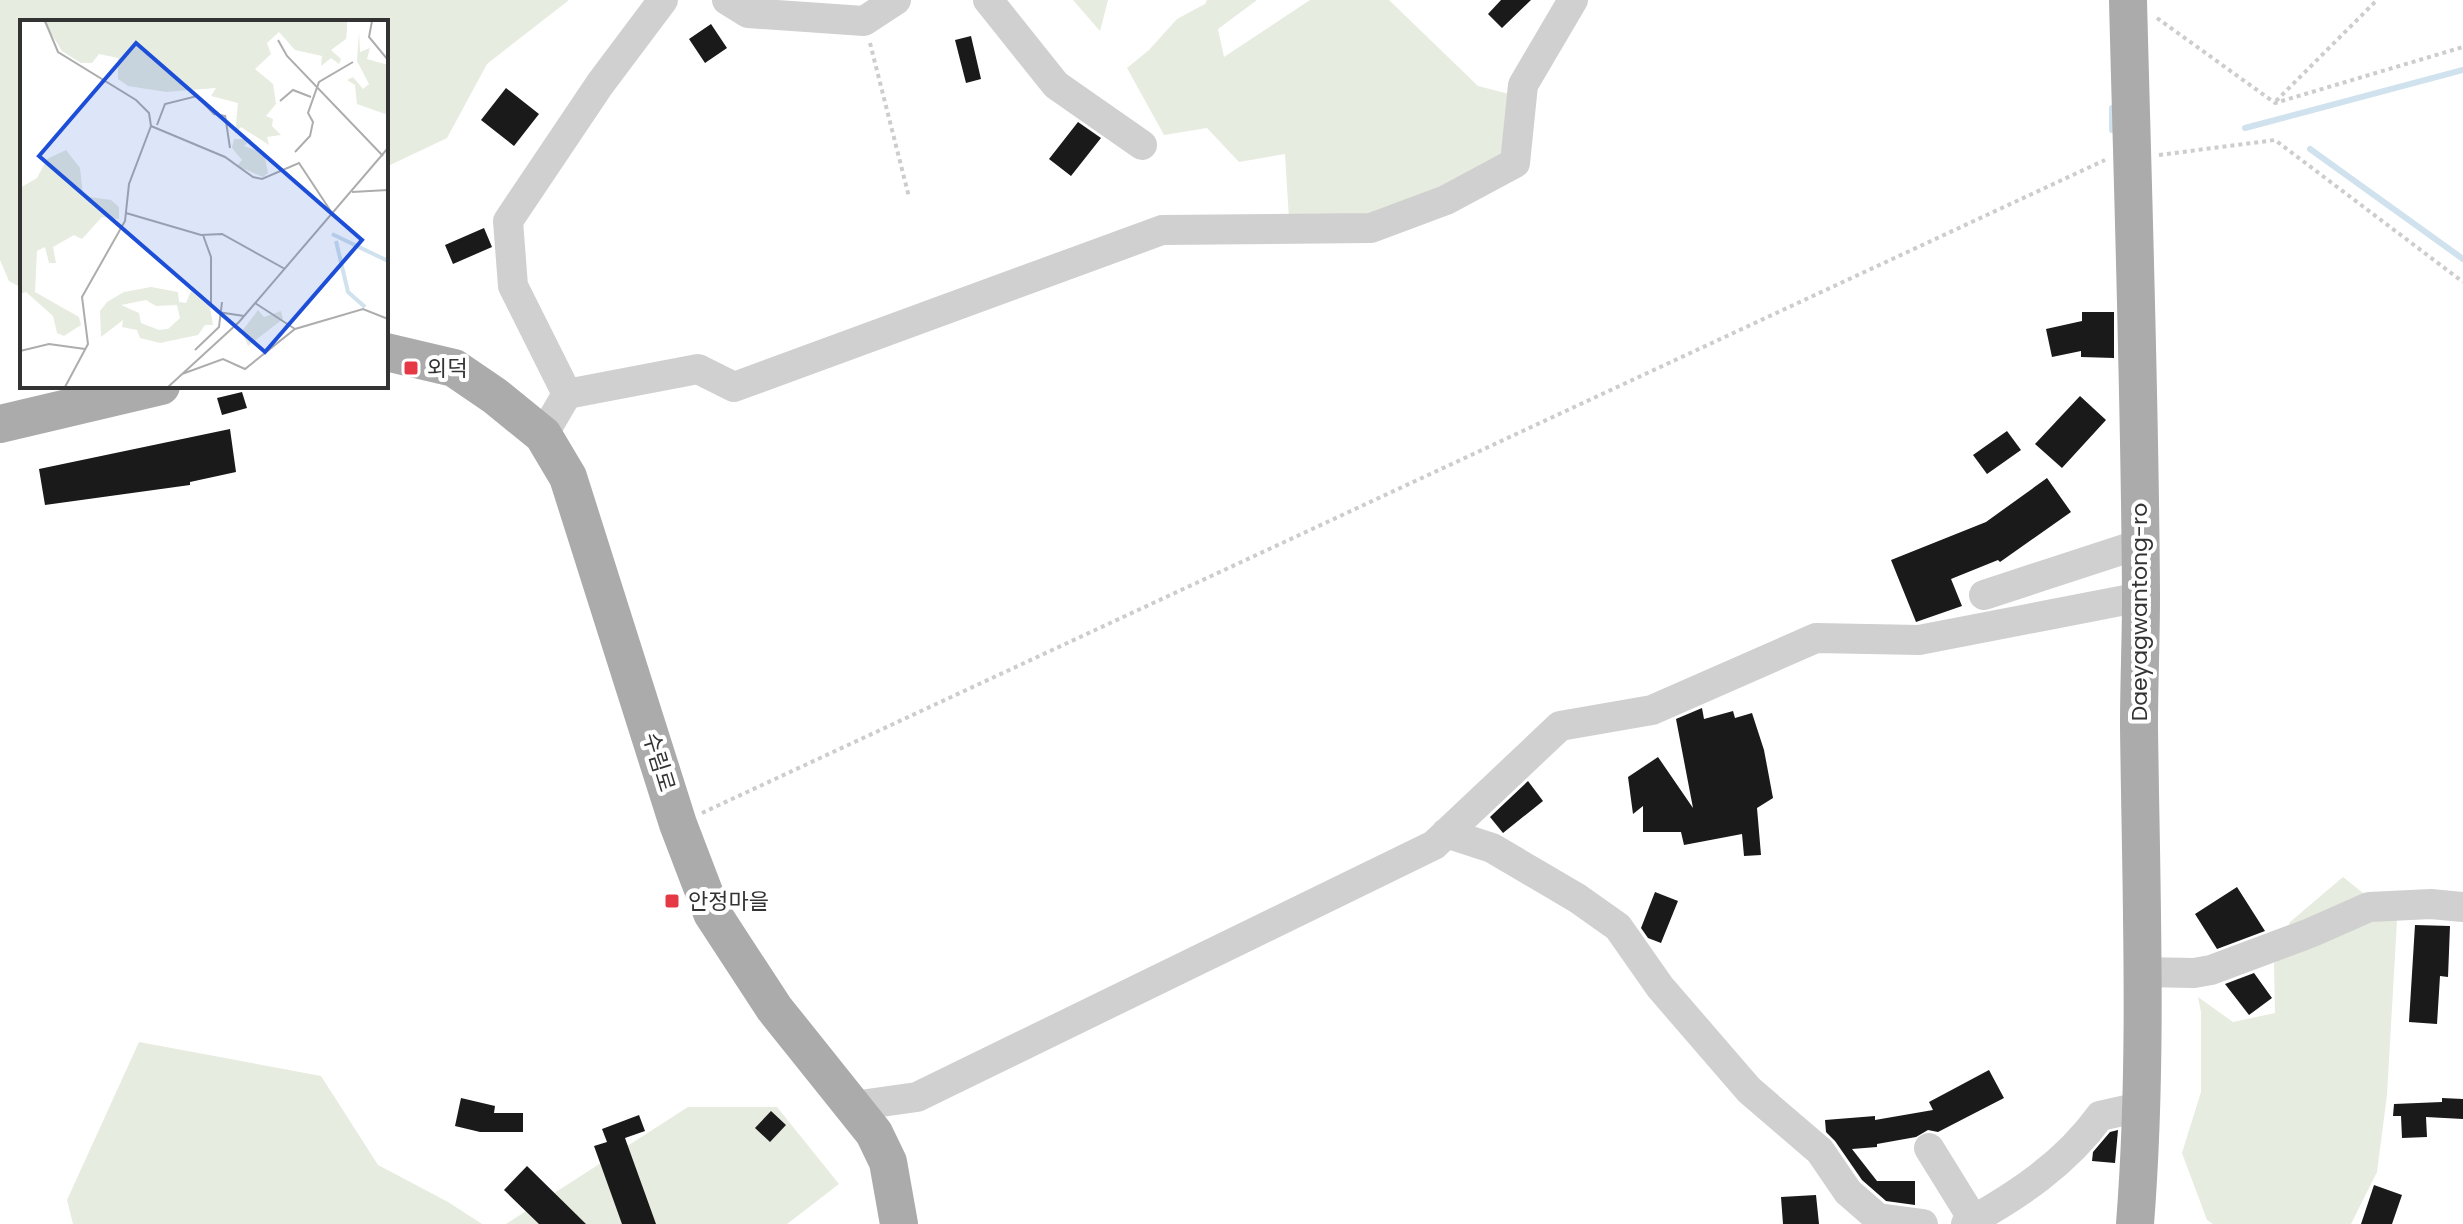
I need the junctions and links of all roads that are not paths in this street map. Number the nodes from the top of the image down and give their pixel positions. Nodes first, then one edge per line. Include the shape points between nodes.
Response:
1 (663, 0) edge
2 (727, 0) edge
3 (896, 0) edge
4 (988, 0) edge
5 (1573, 0) edge
6 (2137, 5) edge
7 (1142, 145) dead end
8 (388, 352) edge
9 (153, 388) edge
10 (567, 394) junction
11 (0, 424) edge
12 (543, 435) junction
13 (2140, 544) junction
14 (1984, 595) dead end
15 (2141, 597) junction
16 (1446, 833) junction
17 (2463, 907) edge
18 (2142, 972) junction
19 (853, 1106) junction
20 (2140, 1107) junction
21 (1929, 1148) dead end
22 (1971, 1223) edge
23 (899, 1224) edge
24 (1923, 1224) edge
25 (2135, 1224) edge

1 - 10 street via 508,221 513,286
2 - 3 street via 748,13 864,21
4 - 7 street via 1056,85
5 - 10 street via 1523,85 1515,163 1446,200 1371,228 1162,230 734,387 698,369
6 - 13 main road, Daeyagwantong-ro via 2132,153
8 - 12 main road, 수림로 via 454,368
9 - 11 main road
10 - 12 street
12 - 19 main road, 수림로 via 577,502 678,824 712,913 774,1008
13 - 14 street
13 - 15 main road, Daeyagwantong-ro
15 - 16 street via 1919,640 1816,638 1652,710 1560,726
15 - 18 main road, Daeyagwantong-ro
16 - 19 street via 1434,845 917,1097
16 - 24 street via 1492,848 1618,927 1660,987 1749,1090 1820,1151 1848,1192 1878,1218
17 - 18 street via 2369,907 2211,970
18 - 20 main road, Daeyagwantong-ro
19 - 23 main road, 수림로 via 888,1162
20 - 22 street via 2100,1116 2054,1167
20 - 25 main road, Daeyagwantong-ro
21 - 22 street

